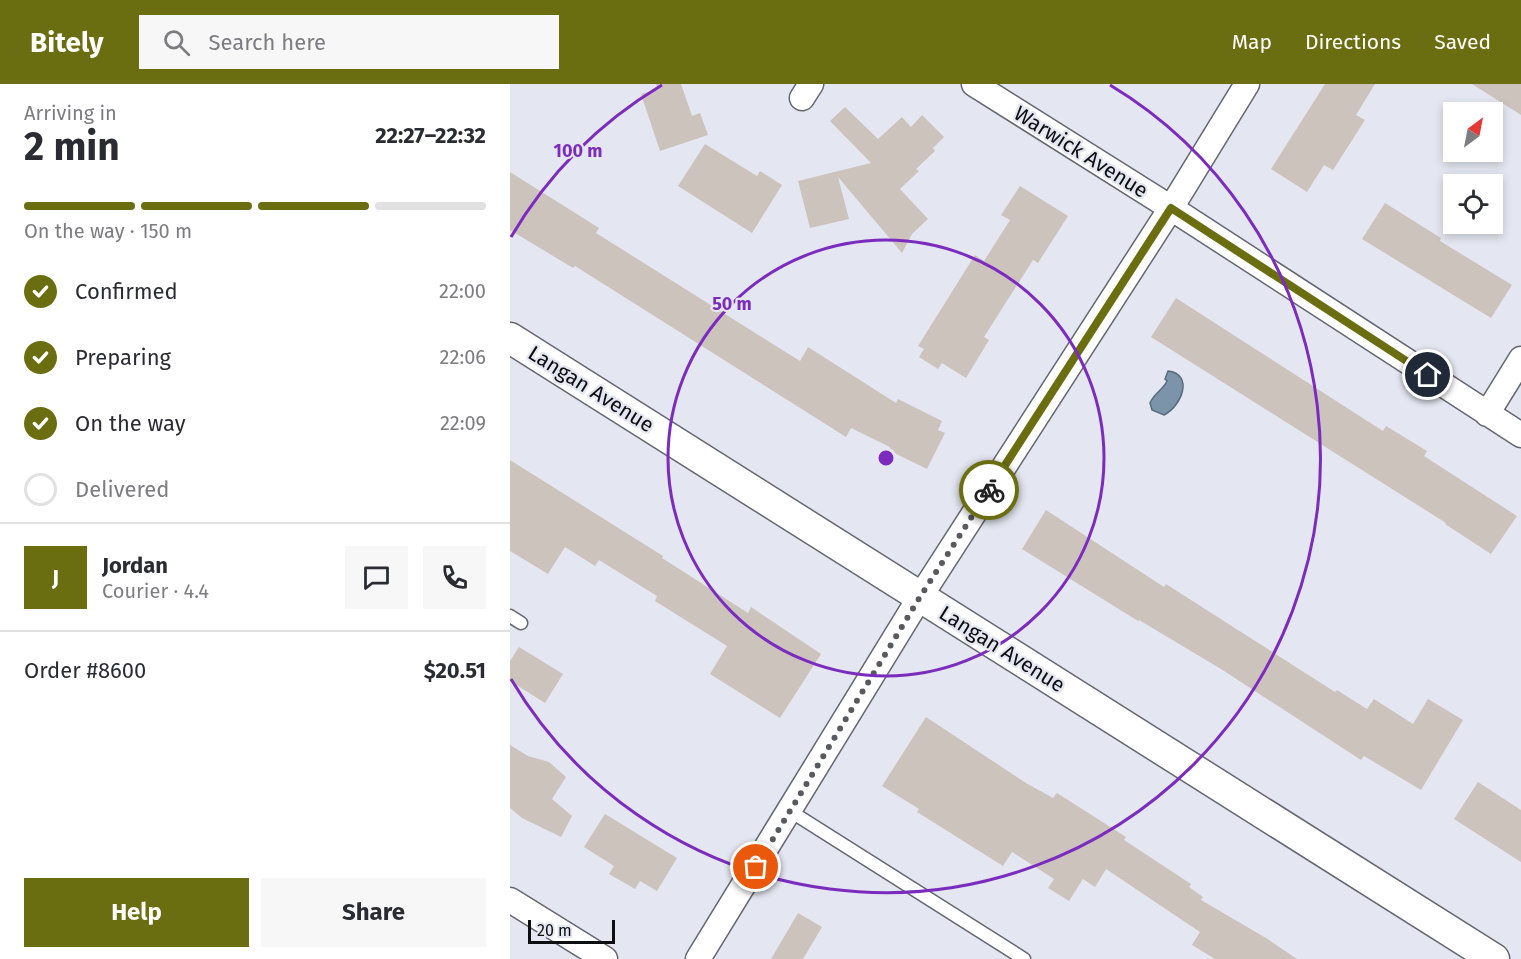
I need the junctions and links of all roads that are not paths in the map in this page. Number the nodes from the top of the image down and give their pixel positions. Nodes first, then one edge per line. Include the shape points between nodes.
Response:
1 (974, 84) edge
2 (1247, 84) edge
3 (1171, 208) junction
4 (510, 338) edge
5 (1521, 359) edge
6 (1487, 414) junction
7 (1521, 435) edge
8 (920, 597) junction
9 (790, 811) junction
10 (510, 900) edge
11 (605, 959) edge
12 (698, 959) edge
13 (1024, 959) edge
14 (1494, 959) edge

1 - 3 street, Warwick Avenue
2 - 3 street
3 - 6 street, Warwick Avenue
3 - 8 street
4 - 8 street, Langan Avenue
5 - 6 street
6 - 7 street, Warwick Avenue
8 - 9 street
8 - 14 street, Langan Avenue
9 - 12 street
9 - 13 lane
10 - 11 street

